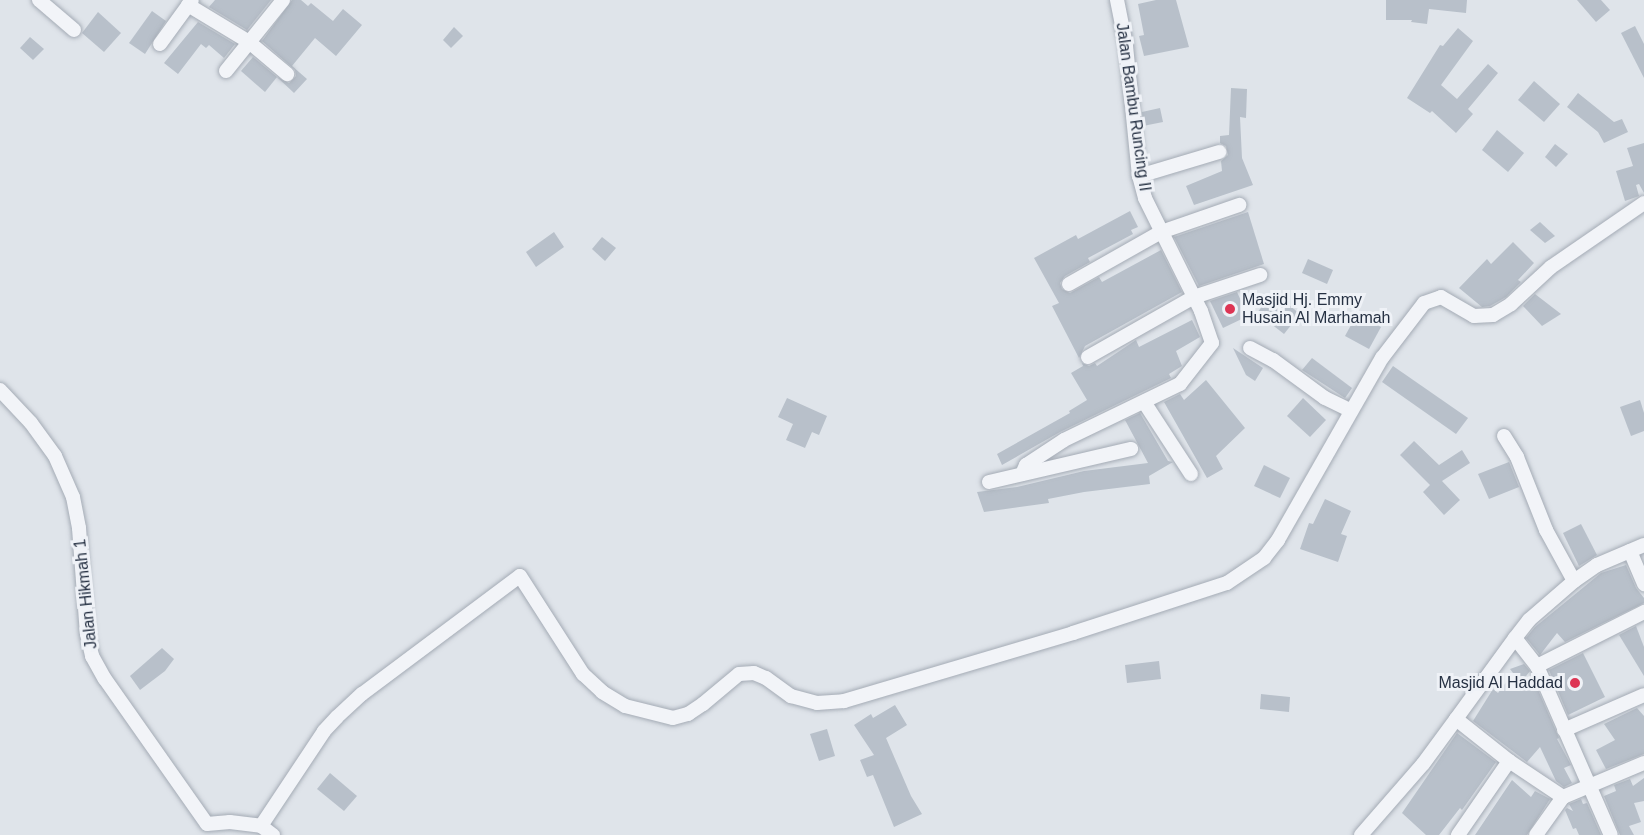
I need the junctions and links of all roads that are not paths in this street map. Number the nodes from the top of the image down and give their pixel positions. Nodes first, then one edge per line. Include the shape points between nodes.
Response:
1 (39, 0) edge
2 (283, 0) edge
3 (1117, 0) edge
4 (190, 2) edge
5 (74, 30) dead end
6 (249, 42) junction
7 (160, 44) dead end
8 (226, 71) dead end
9 (287, 74) dead end
10 (1219, 152) dead end
11 (1139, 176) junction
12 (1644, 203) edge
13 (1239, 205) dead end
14 (1161, 232) junction
15 (1260, 275) dead end
16 (1069, 285) dead end
17 (1194, 297) junction
18 (1250, 348) dead end
19 (1088, 357) dead end
20 (0, 390) edge
21 (1144, 402) junction
22 (1350, 410) junction
23 (1504, 436) dead end
24 (1131, 448) dead end
25 (1022, 474) junction
26 (1191, 474) dead end
27 (989, 482) dead end
28 (1644, 545) edge
29 (1630, 551) junction
30 (1574, 581) junction
31 (1644, 584) edge
32 (1644, 612) edge
33 (1515, 638) junction
34 (1537, 666) junction
35 (1644, 695) edge
36 (1456, 719) junction
37 (1564, 730) junction
38 (1509, 761) junction
39 (1644, 763) edge
40 (1589, 786) junction
41 (1563, 797) junction
42 (261, 826) junction
43 (202, 830) edge
44 (273, 835) edge
45 (1361, 835) edge
46 (1458, 835) edge
47 (1536, 835) edge
48 (1611, 835) edge

1 - 5 street
2 - 6 street
3 - 11 street, Jalan Bambu Runcing II via 1135,112
4 - 6 street
4 - 7 street
6 - 8 street
6 - 9 street
10 - 11 street
11 - 14 street, Jalan Bambu Runcing II
12 - 22 street via 1551,267 1511,304 1493,315 1474,316 1442,297 1424,303 1398,333
13 - 14 street
14 - 16 street
14 - 17 street, Jalan Bambu Runcing II
15 - 17 street
17 - 19 street
17 - 21 street, Jalan Bambu Runcing II via 1212,343 1180,384
18 - 22 street
20 - 43 street, Jalan Hikmah 1 via 55,456 73,497 92,656
21 - 25 street via 1064,440 1026,465
21 - 26 street
22 - 42 street via 1278,540 1248,571 1227,583 1073,633 844,701 817,703 791,696 754,673 739,674 688,714 673,718 625,706 583,674 520,576 337,717
23 - 30 street via 1517,457 1546,530
24 - 25 street
25 - 27 street
28 - 29 street
29 - 30 street via 1597,565
29 - 31 street
30 - 33 street via 1529,620
32 - 34 street
33 - 34 street
33 - 36 street
34 - 37 street
35 - 37 street
36 - 38 street
36 - 45 street
37 - 40 street
38 - 41 street
38 - 46 street
39 - 40 street
40 - 41 street
40 - 48 street
41 - 47 street
42 - 43 street, Jalan Hikmah 1 via 230,822
42 - 44 street, Jalan Hikmah 1

